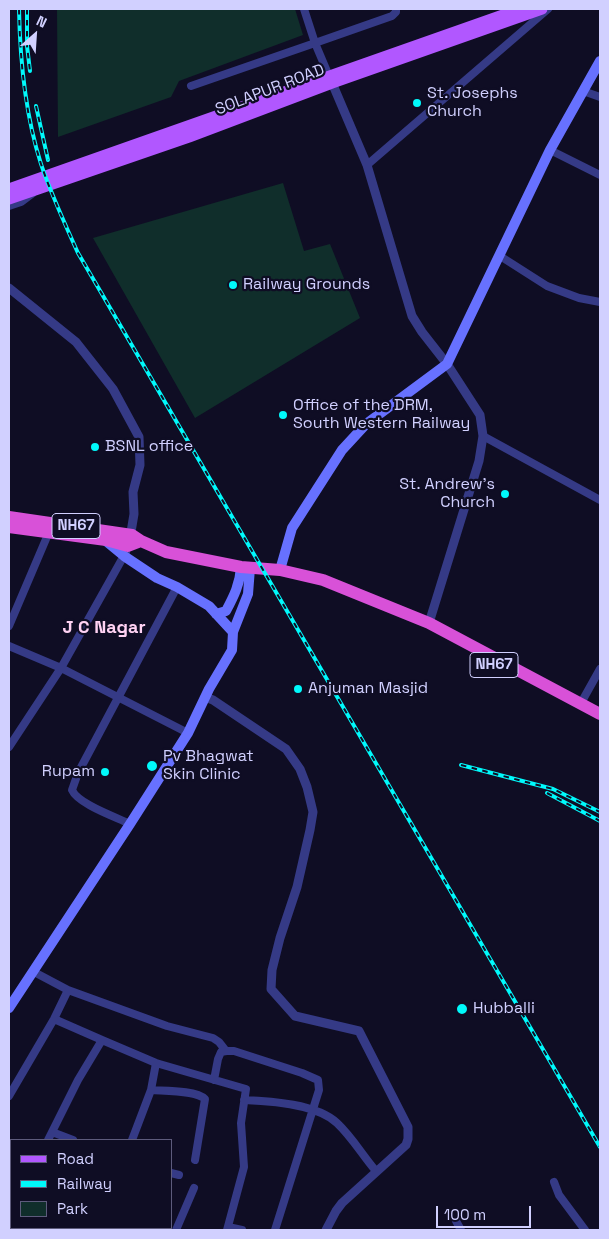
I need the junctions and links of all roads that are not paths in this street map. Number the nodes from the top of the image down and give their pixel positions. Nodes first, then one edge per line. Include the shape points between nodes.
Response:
1 (304, 9) edge
2 (396, 9) edge
3 (520, 9) edge
4 (542, 9) edge
5 (548, 9) edge
6 (315, 43) junction
7 (600, 61) edge
8 (331, 80) junction
9 (191, 86) dead end
10 (583, 91) junction
11 (600, 97) edge
12 (550, 150) junction
13 (367, 164) junction
14 (600, 174) edge
15 (9, 184) edge
16 (36, 185) junction
17 (9, 189) edge
18 (9, 199) edge
19 (9, 206) edge
20 (500, 256) junction
21 (9, 289) edge
22 (600, 302) edge
23 (447, 364) junction
24 (483, 436) junction
25 (600, 500) edge
26 (9, 517) edge
27 (9, 527) edge
28 (49, 532) junction
29 (131, 544) junction
30 (246, 568) junction
31 (280, 570) junction
32 (177, 587) junction
33 (390, 606) junction
34 (216, 614) junction
35 (429, 623) junction
36 (9, 626) edge
37 (233, 632) junction
38 (9, 646) edge
39 (61, 668) junction
40 (600, 669) edge
41 (118, 697) junction
42 (205, 697) junction
43 (581, 703) junction
44 (600, 714) edge
45 (600, 721) edge
46 (188, 733) junction
47 (9, 747) edge
48 (130, 824) junction
49 (34, 972) junction
50 (68, 990) junction
51 (9, 1008) edge
52 (54, 1019) junction
53 (102, 1040) junction
54 (226, 1051) junction
55 (156, 1063) junction
56 (214, 1080) junction
57 (151, 1090) junction
58 (9, 1096) edge
59 (244, 1100) junction
60 (312, 1110) junction
61 (52, 1132) junction
62 (48, 1139) edge
63 (70, 1139) edge
64 (132, 1139) edge
65 (195, 1160) dead end
66 (376, 1172) junction
67 (554, 1182) dead end
68 (194, 1188) dead end
69 (456, 1221) dead end
70 (228, 1229) edge
71 (176, 1230) edge
72 (242, 1230) edge
73 (275, 1230) edge
74 (326, 1230) edge
75 (461, 1230) edge
76 (585, 1230) edge

1 - 6 street
2 - 6 street via 392,16
3 - 8 main road, SOLAPUR ROAD
4 - 8 main road, SOLAPUR ROAD
5 - 13 street
6 - 8 street
6 - 9 street
7 - 10 main road
8 - 13 street
8 - 16 main road, SOLAPUR ROAD via 189,137
10 - 11 street
10 - 12 main road
12 - 14 street
12 - 20 main road
13 - 23 street via 412,316
15 - 16 street via 25,178
16 - 17 main road
16 - 18 main road
16 - 19 street via 22,202
20 - 22 street via 547,286
20 - 23 main road
21 - 29 street via 76,342 113,389 140,437
23 - 24 street via 480,415
23 - 31 main road via 366,424 342,450 292,528
24 - 25 street
24 - 35 street via 479,461
26 - 29 highway, NH67
27 - 28 highway, NH67
28 - 29 highway, NH67
28 - 36 street
29 - 30 highway, NH67
29 - 32 main road via 157,578
29 - 39 street
30 - 31 highway, NH67
30 - 34 main road via 226,611
30 - 37 main road via 248,594
31 - 33 highway, NH67 via 322,580
32 - 34 main road via 209,606
32 - 41 street
33 - 35 highway, NH67
33 - 45 highway, NH67 via 426,629
34 - 37 main road
35 - 43 highway, NH67
37 - 42 main road via 232,650
38 - 39 street
39 - 41 street
39 - 47 street
40 - 43 street
41 - 46 street
41 - 48 street via 72,790 84,801
42 - 46 main road
42 - 66 street via 286,749 300,769 307,787 313,812 310,830 272,970 271,989 294,1016 359,1031 408,1127 406,1145
43 - 44 highway, NH67
46 - 48 main road
48 - 49 main road
49 - 50 street
49 - 51 main road
50 - 52 street
50 - 54 street via 167,1026 208,1036
52 - 53 street
52 - 58 street
53 - 55 street
53 - 61 street
54 - 56 street via 221,1052 218,1059
54 - 60 street via 318,1080 319,1090
55 - 56 street
55 - 57 street
56 - 59 street via 246,1089
57 - 64 street
57 - 65 street via 196,1094 205,1098
59 - 60 street via 268,1101
59 - 70 street via 241,1123 244,1167
60 - 66 street via 336,1123
60 - 73 street
61 - 62 street
61 - 63 street
66 - 74 street via 342,1203
67 - 76 street via 559,1195
68 - 71 street
69 - 75 street
70 - 72 street

